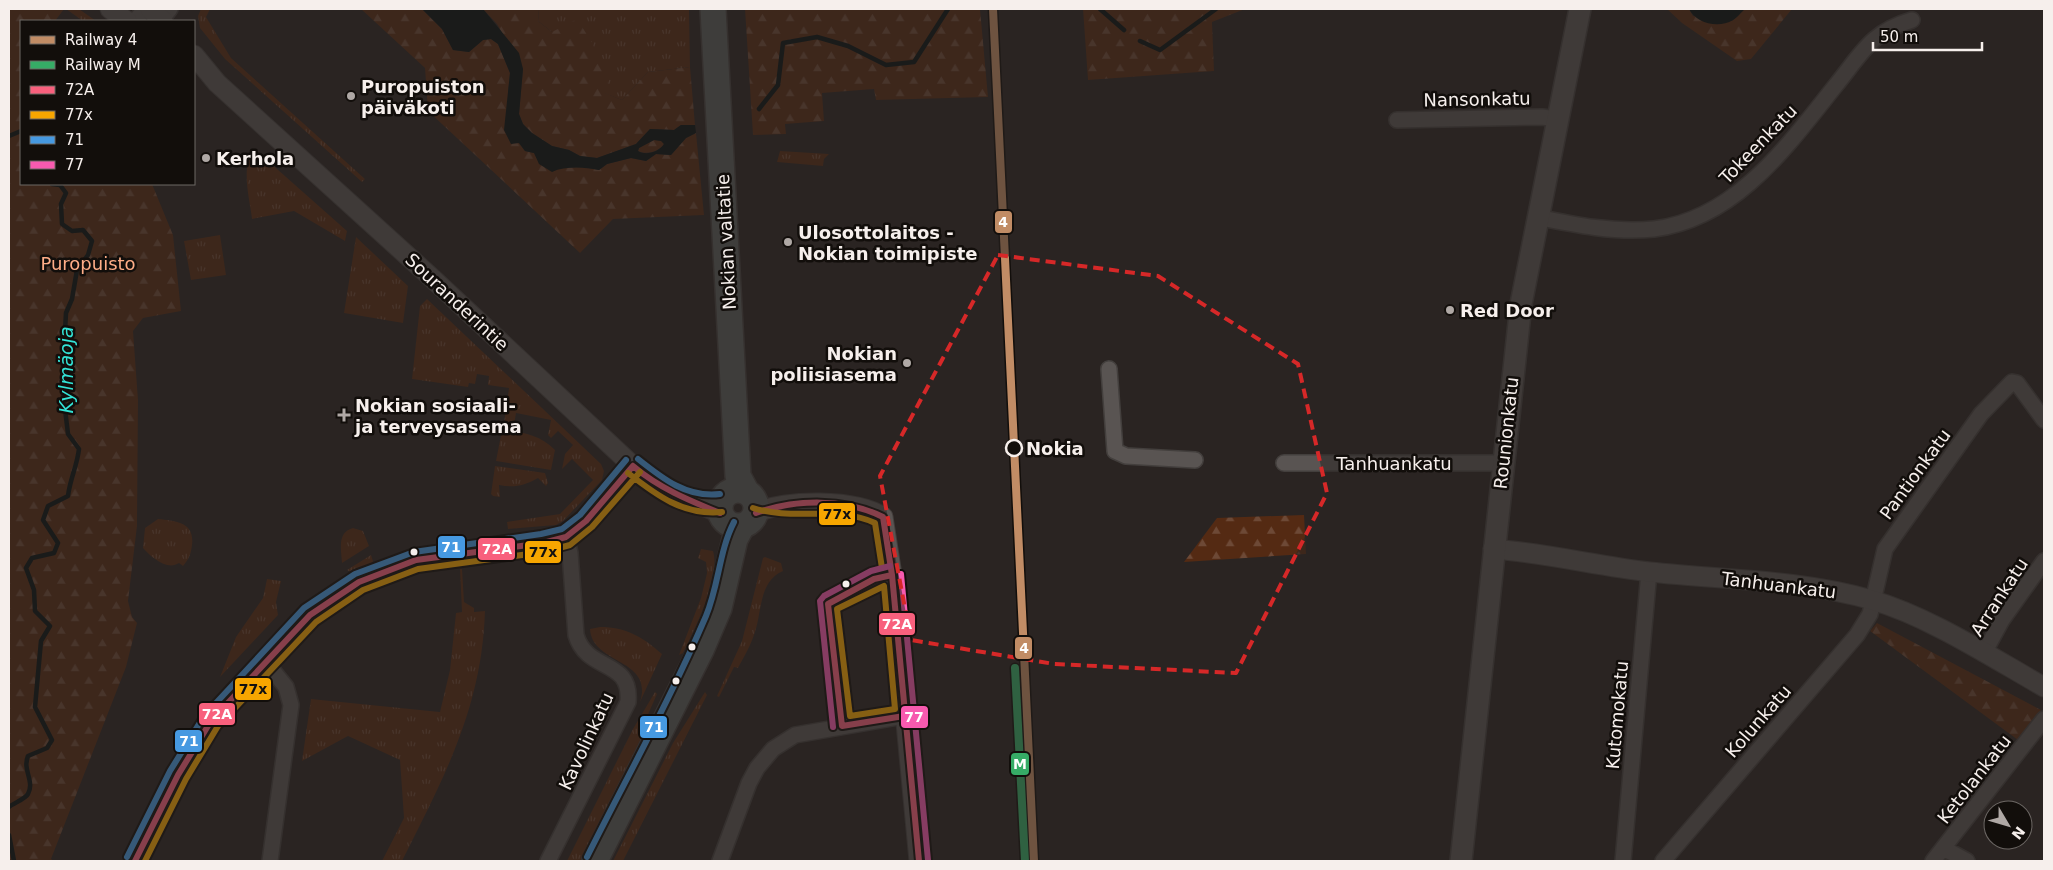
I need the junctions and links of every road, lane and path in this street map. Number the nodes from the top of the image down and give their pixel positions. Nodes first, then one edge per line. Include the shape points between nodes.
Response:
1 (110, 9) edge
2 (145, 9) edge
3 (713, 9) edge
4 (1580, 9) edge
5 (126, 20) edge
6 (136, 20) edge
7 (1912, 20) dead end
8 (195, 56) edge
9 (195, 70) edge
10 (217, 83) junction
11 (1557, 119) junction
12 (1397, 120) dead end
13 (1537, 217) junction
14 (1109, 369) dead end
15 (2044, 420) edge
16 (1195, 460) dead end
17 (1284, 463) dead end
18 (1503, 463) junction
19 (633, 466) junction
20 (737, 508) junction
21 (566, 537) junction
22 (1493, 549) junction
23 (2044, 561) edge
24 (1649, 572) junction
25 (1873, 600) junction
26 (1984, 653) junction
27 (265, 661) junction
28 (2044, 687) edge
29 (904, 716) junction
30 (2044, 719) edge
31 (1943, 848) junction
32 (135, 861) edge
33 (270, 861) edge
34 (548, 861) edge
35 (595, 861) edge
36 (720, 861) edge
37 (919, 861) edge
38 (1461, 861) edge
39 (1623, 861) edge
40 (1663, 861) edge
41 (1933, 861) edge
42 (1967, 861) edge

1 - 5 street
2 - 6 street
3 - 20 main road, Nokian valtatie
4 - 11 main road, Rounionkatu
7 - 13 street, Tokeenkatu via 1875,37 1803,126 1750,184 1703,216 1653,229 1608,229
8 - 10 street, Souranderintie
9 - 10 street, Souranderintie
10 - 19 street, Souranderintie
11 - 12 street, Nansonkatu
11 - 13 main road, Rounionkatu
13 - 18 main road, Rounionkatu via 1521,304
14 - 16 street via 1115,451 1126,456
15 - 25 street, Pantionkatu via 2018,383 2012,382 1981,414 1885,550
17 - 18 street, Tanhuankatu
18 - 22 main road, Rounionkatu
19 - 20 street, Souranderintie via 676,495
19 - 21 street via 586,522
20 - 29 street via 831,504 867,509 883,517 892,575
20 - 35 main road, Nokian valtatie via 719,608
21 - 27 street via 543,543 430,557 377,574 346,589 310,615
21 - 34 street, Kavolinkatu via 579,646 586,654 622,675 629,687 628,702
22 - 24 street, Tanhuankatu
22 - 38 main road, Rounionkatu
23 - 26 street, Arrankatu via 2002,620
24 - 25 street, Tanhuankatu via 1816,587
24 - 39 street, Kutomokatu
25 - 26 street, Tanhuankatu via 1910,614
25 - 40 street, Kolunkatu via 1870,614 1857,635
26 - 28 street, Tanhuankatu
27 - 32 street via 198,740
27 - 33 street via 286,686 291,705
29 - 36 street via 795,735 773,748 749,783
29 - 37 street
30 - 31 street, Ketolankatu
31 - 41 street, Ketolankatu
31 - 42 street

